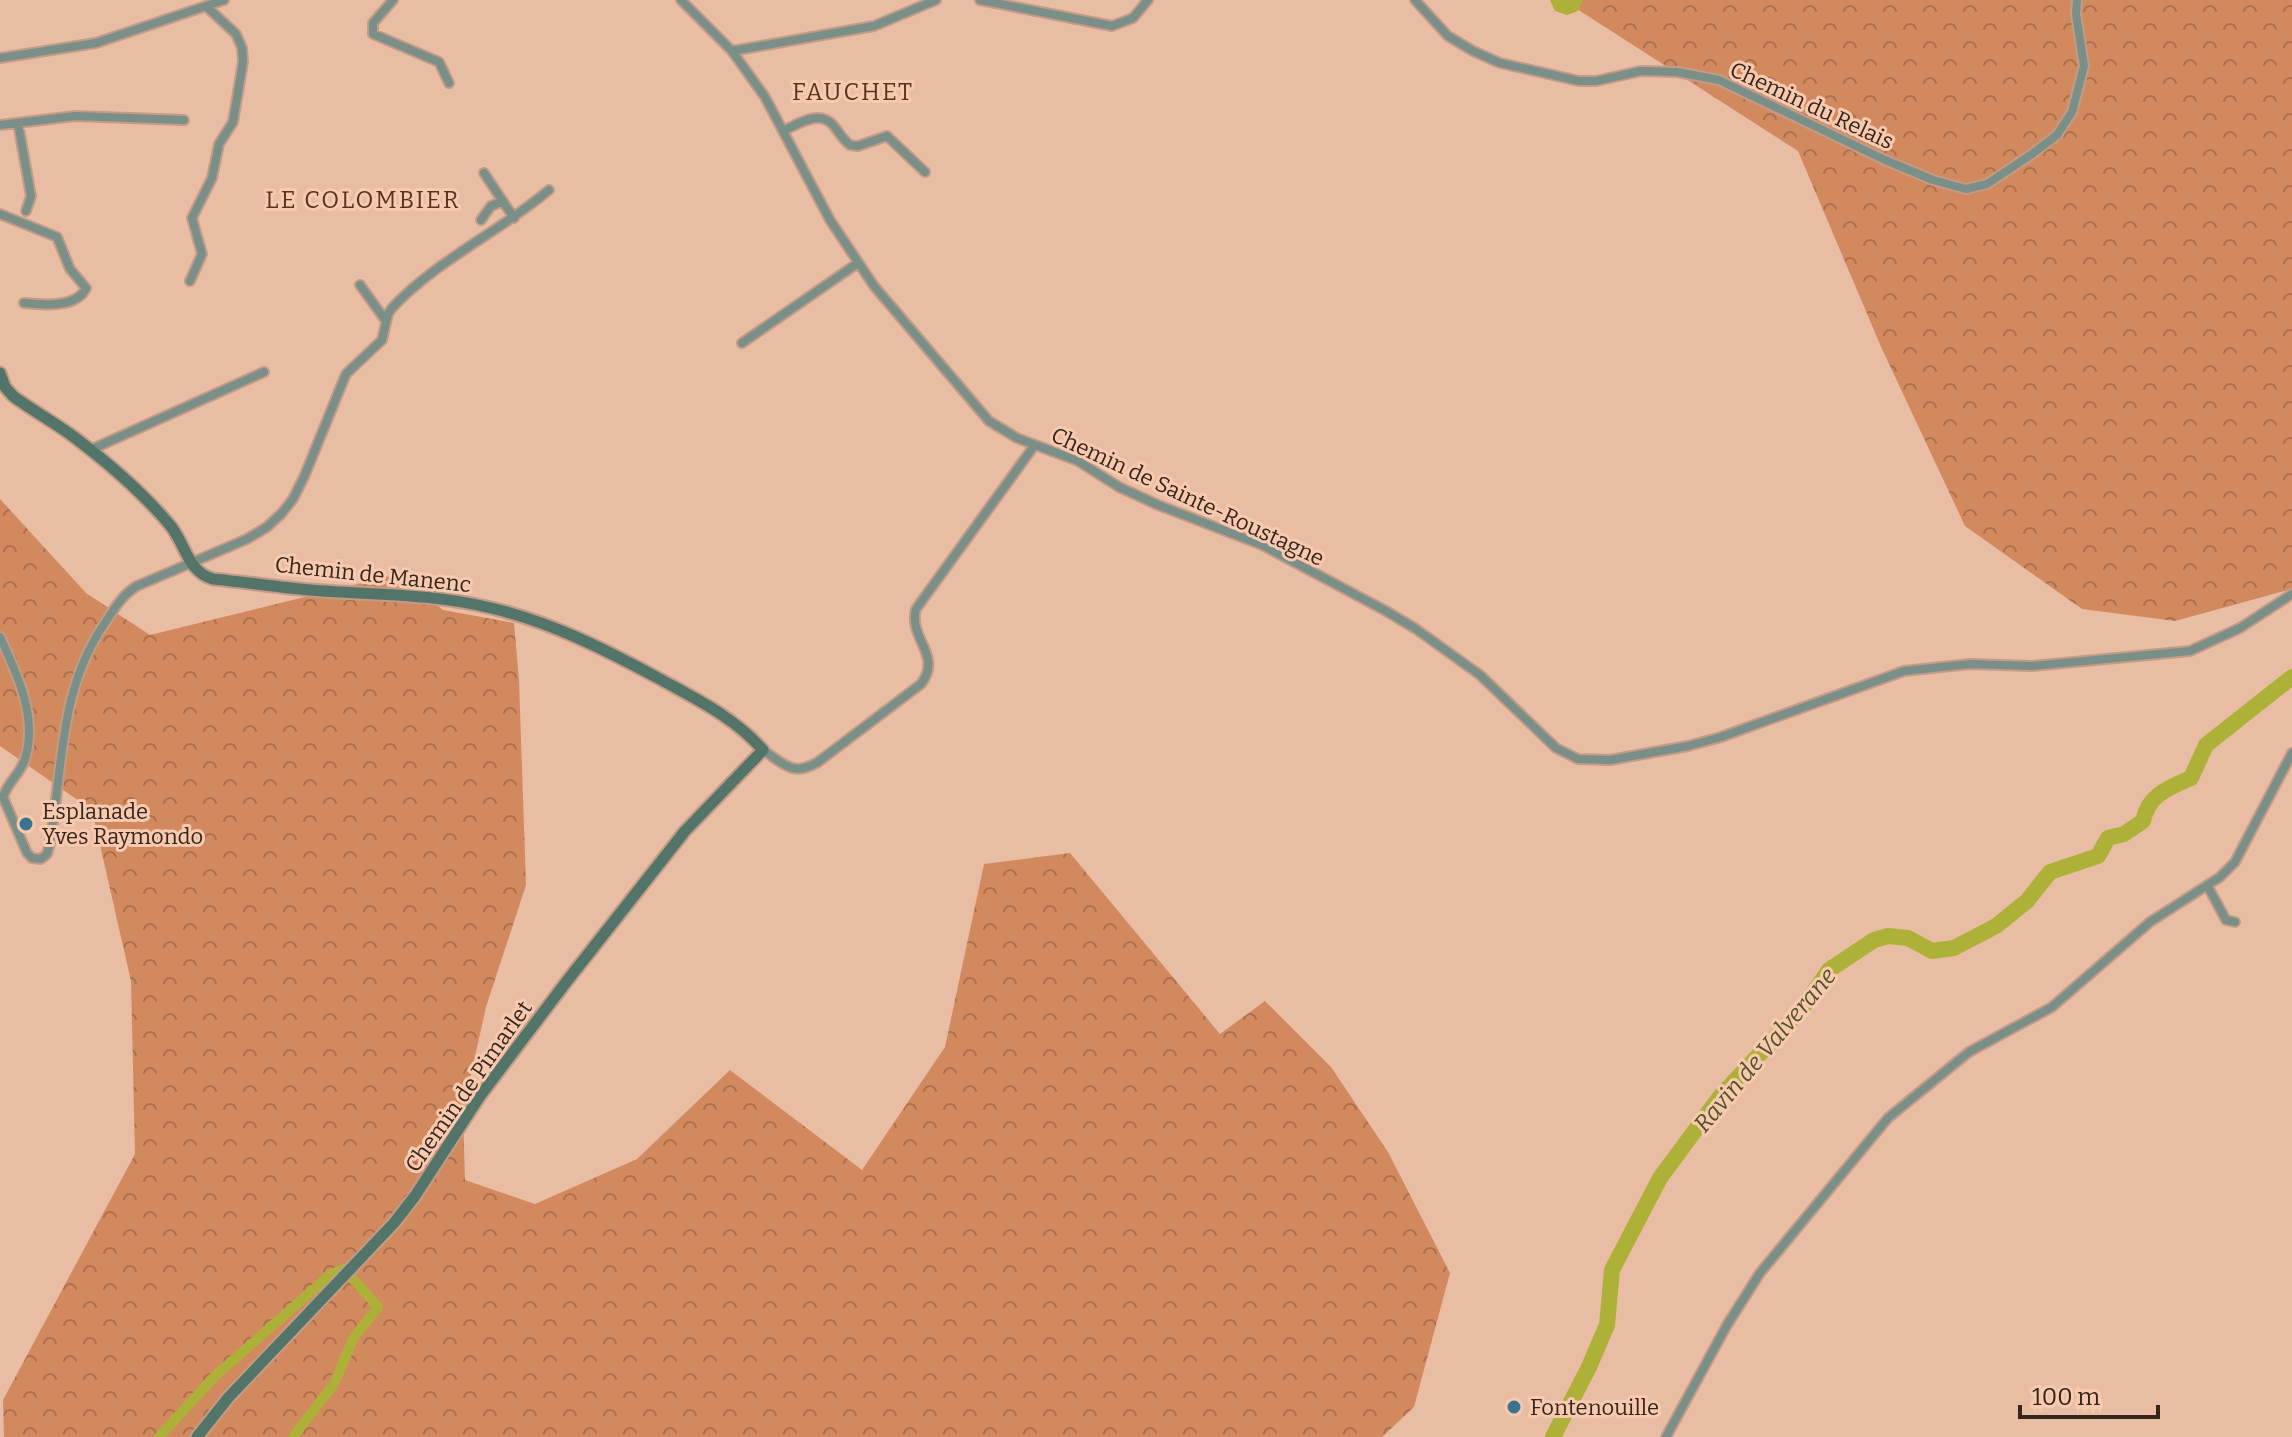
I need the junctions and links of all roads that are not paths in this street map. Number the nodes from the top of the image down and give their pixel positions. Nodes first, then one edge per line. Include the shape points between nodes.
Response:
1 (224, 0) edge
2 (393, 0) edge
3 (681, 0) edge
4 (936, 0) edge
5 (980, 0) edge
6 (1148, 0) edge
7 (1415, 0) edge
8 (2077, 0) edge
9 (207, 7) junction
10 (732, 51) junction
11 (0, 58) edge
12 (449, 83) dead end
13 (184, 120) dead end
14 (18, 123) junction
15 (0, 125) edge
16 (785, 130) junction
17 (925, 172) dead end
18 (484, 173) dead end
19 (549, 190) dead end
20 (503, 201) junction
21 (26, 211) dead end
22 (0, 214) edge
23 (514, 218) junction
24 (481, 220) dead end
25 (858, 263) junction
26 (190, 281) dead end
27 (360, 285) dead end
28 (24, 303) dead end
29 (386, 321) junction
30 (742, 343) dead end
31 (264, 372) dead end
32 (1, 380) edge
33 (1034, 446) junction
34 (90, 450) junction
35 (191, 564) junction
36 (2292, 594) edge
37 (0, 637) edge
38 (763, 750) junction
39 (2292, 753) edge
40 (2207, 885) junction
41 (2235, 922) dead end
42 (197, 1437) edge
43 (1666, 1437) edge

1 - 9 street
2 - 12 street via 373,23 373,34 439,62
3 - 10 street, Chemin de Sainte-Roustagne
4 - 10 street via 874,26
5 - 6 street via 1112,26 1133,18
7 - 8 street, Chemin du Relais via 1448,36 1500,63 1579,81 1641,71 1719,80 1885,160 1966,189 1991,181 2032,154 2057,135 2072,112 2084,66
9 - 11 street via 96,43
9 - 26 street via 232,29 243,55 233,122 219,144 212,178 192,218 202,254
10 - 16 street, Chemin de Sainte-Roustagne
13 - 14 street via 75,116
14 - 15 street
14 - 21 street via 31,196
16 - 17 street via 818,118 830,122 850,145 887,136
16 - 25 street, Chemin de Sainte-Roustagne
18 - 20 street
19 - 23 street
20 - 23 street
20 - 24 street
22 - 28 street via 57,237 67,264 86,288 79,297 52,305
23 - 29 street via 416,284
25 - 30 street
25 - 33 street, Chemin de Sainte-Roustagne via 982,414
27 - 29 street
29 - 35 street via 382,340 346,374 293,499 254,535
31 - 34 street
32 - 34 street via 25,405
33 - 36 street, Chemin de Sainte-Roustagne via 1078,461 1158,505 1262,545 1386,611 1480,675 1556,748 1578,759 1610,760 1688,746 1904,671 2190,651 2240,628
33 - 38 street, Chemin de Manenc via 916,609 915,627 929,661 923,682 811,767 792,769
34 - 35 street via 170,524
35 - 37 street via 127,592 86,653 69,703 50,843 41,859 27,853 3,797 26,756 28,724 20,681
35 - 38 street, Chemin de Manenc via 213,579 471,603 556,628 725,716
38 - 42 street, Chemin de Pimarlet via 677,840 489,1084 394,1223
39 - 40 street via 2235,862
40 - 41 street via 2226,920
40 - 43 street via 2150,922 2052,1007 1975,1048 1888,1118 1760,1273

